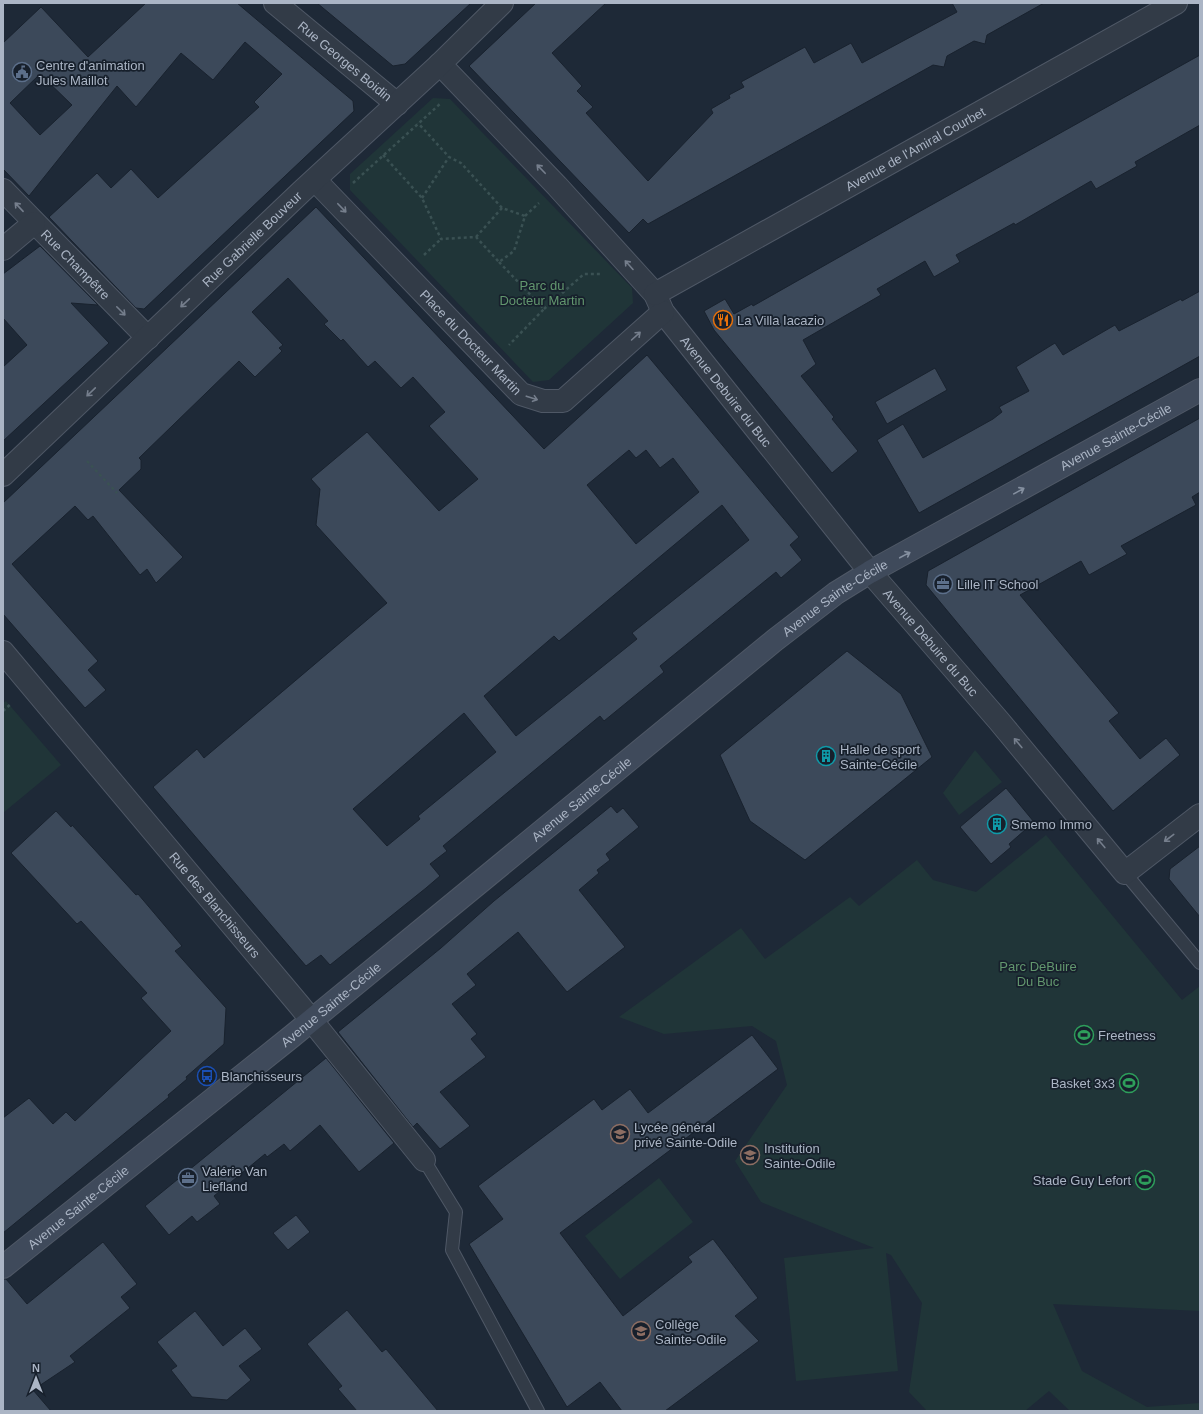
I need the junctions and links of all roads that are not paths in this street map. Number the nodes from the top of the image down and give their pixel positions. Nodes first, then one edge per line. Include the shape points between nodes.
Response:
1 (275, 3) edge
2 (502, 3) edge
3 (1176, 3) edge
4 (440, 64) junction
5 (396, 104) junction
6 (315, 180) junction
7 (3, 190) edge
8 (34, 224) junction
9 (3, 249) edge
10 (659, 303) junction
11 (148, 338) junction
12 (1200, 390) edge
13 (3, 475) edge
14 (870, 572) junction
15 (3, 652) edge
16 (1200, 815) edge
17 (1126, 873) junction
18 (1200, 963) edge
19 (311, 1020) junction
20 (424, 1160) joint
21 (3, 1267) edge
22 (538, 1411) edge

1 - 5 street, Rue Georges Boidin
2 - 4 street, Rue Gabrielle Bouveur
3 - 10 street, Avenue de l'Amiral Courbet
4 - 5 street, Rue Gabrielle Bouveur
10 -> 4 street via 638,275 557,186
5 - 6 street, Rue Gabrielle Bouveur
6 -> 10 street, Place du Docteur Martin via 521,394 543,401 563,401
6 -> 11 street, Rue Gabrielle Bouveur
8 -> 7 street, Rue Champêtre
8 - 9 street
8 -> 11 street, Rue Champêtre
10 - 14 street, Avenue Debuire du Buc
11 -> 13 street, Rue Gabrielle Bouveur
14 -> 12 street, Avenue Sainte-Cécile
17 -> 14 street, Avenue Debuire du Buc
14 - 19 street, Avenue Sainte-Cécile via 836,593 775,640
15 - 19 street, Rue des Blanchisseurs
16 -> 17 street
17 - 18 lane
19 - 20 street, Rue des Blanchisseurs
19 - 21 street, Avenue Sainte-Cécile
20 - 22 lane via 456,1212 452,1250

